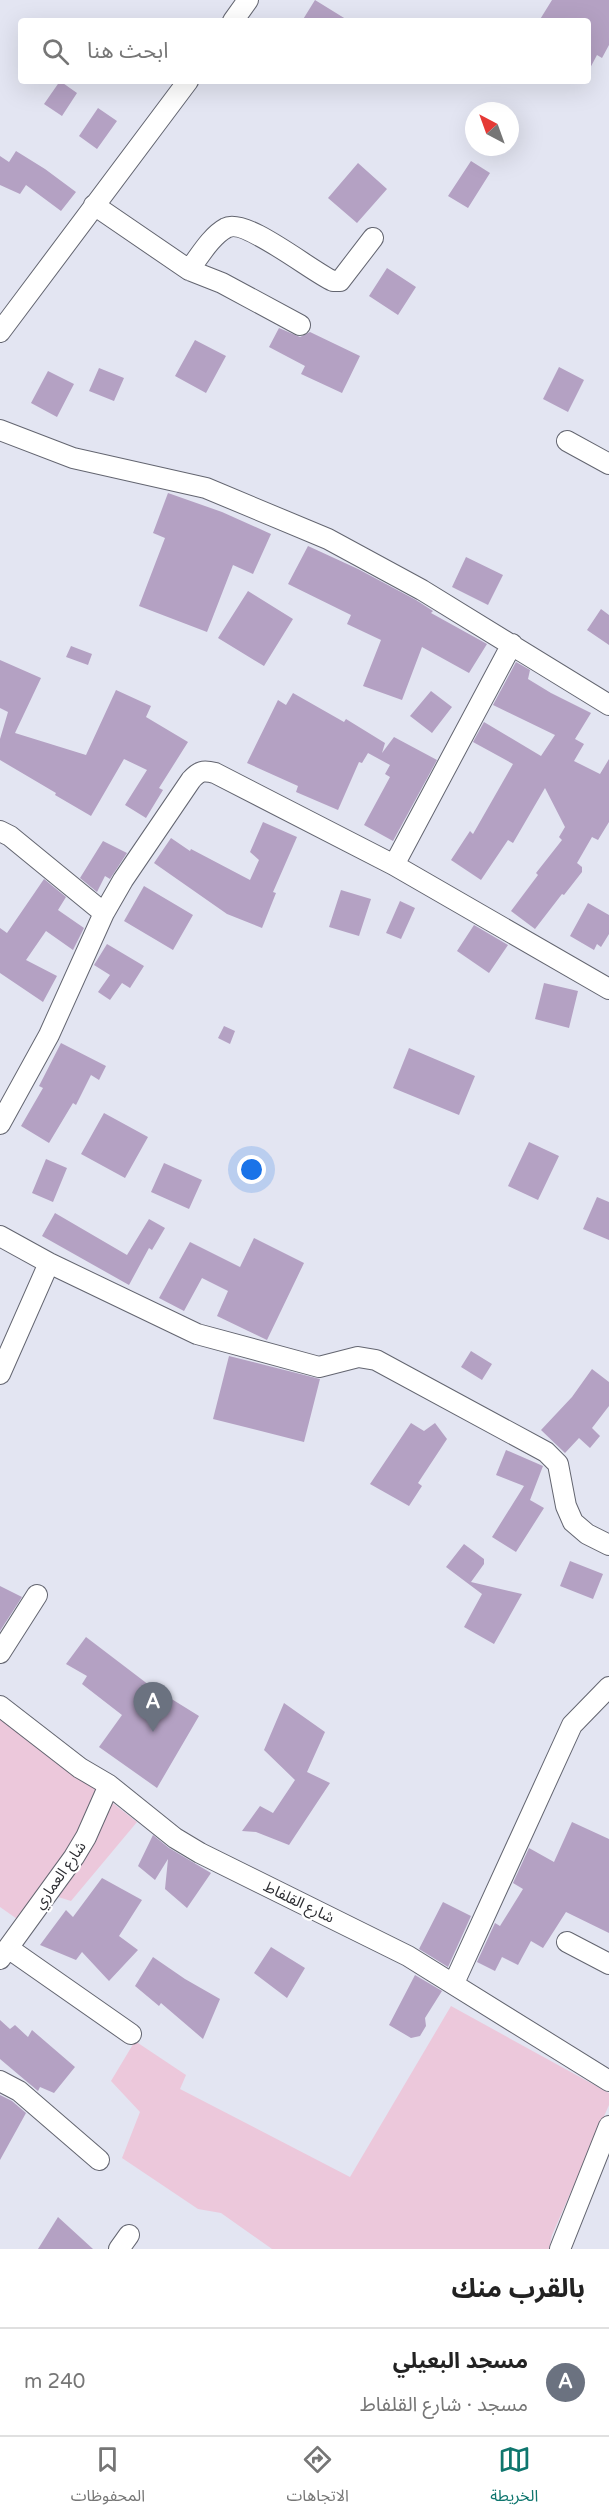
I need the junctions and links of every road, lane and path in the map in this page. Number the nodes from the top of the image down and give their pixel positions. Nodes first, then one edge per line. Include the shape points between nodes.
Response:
1 (248, 0) edge
2 (235, 18) edge
3 (186, 84) edge
4 (94, 205) junction
5 (373, 238) dead end
6 (189, 270) junction
7 (300, 325) dead end
8 (0, 332) edge
9 (0, 430) edge
10 (567, 441) dead end
11 (609, 464) edge
12 (512, 644) junction
13 (609, 705) edge
14 (0, 831) edge
15 (394, 865) junction
16 (104, 913) junction
17 (609, 989) edge
18 (0, 1124) edge
19 (0, 1236) edge
20 (49, 1263) junction
21 (0, 1374) edge
22 (609, 1545) edge
23 (37, 1595) dead end
24 (0, 1653) edge
25 (609, 1688) edge
26 (0, 1706) edge
27 (109, 1785) junction
28 (567, 1942) dead end
29 (4, 1953) edge
30 (609, 1964) edge
31 (454, 1983) junction
32 (131, 2034) dead end
33 (0, 2081) edge
34 (609, 2081) edge
35 (609, 2126) edge
36 (99, 2160) dead end
37 (560, 2249) edge

1 - 2 street
3 - 4 street
4 - 6 street
4 - 8 street
5 - 6 street via 340,281 333,281 239,225 220,232
6 - 7 street via 222,283
9 - 12 street via 73,458 197,486 258,509 349,550
10 - 11 street
12 - 13 street
12 - 15 street
14 - 16 street
15 - 16 street via 214,772 205,771 191,780
15 - 17 street
16 - 18 street via 48,1035
19 - 20 street
20 - 21 street
20 - 22 street via 197,1334 319,1367 358,1357 376,1360 546,1452 558,1464 573,1522
23 - 24 street
25 - 31 street via 572,1725
26 - 27 street, شارع القلفاط via 80,1768
27 - 29 street, شارع العماري via 74,1857
27 - 31 street, شارع القلفاط via 175,1838 201,1853
28 - 30 street
29 - 32 street
31 - 34 street, شارع القلفاط
33 - 36 street via 19,2091
35 - 37 street

